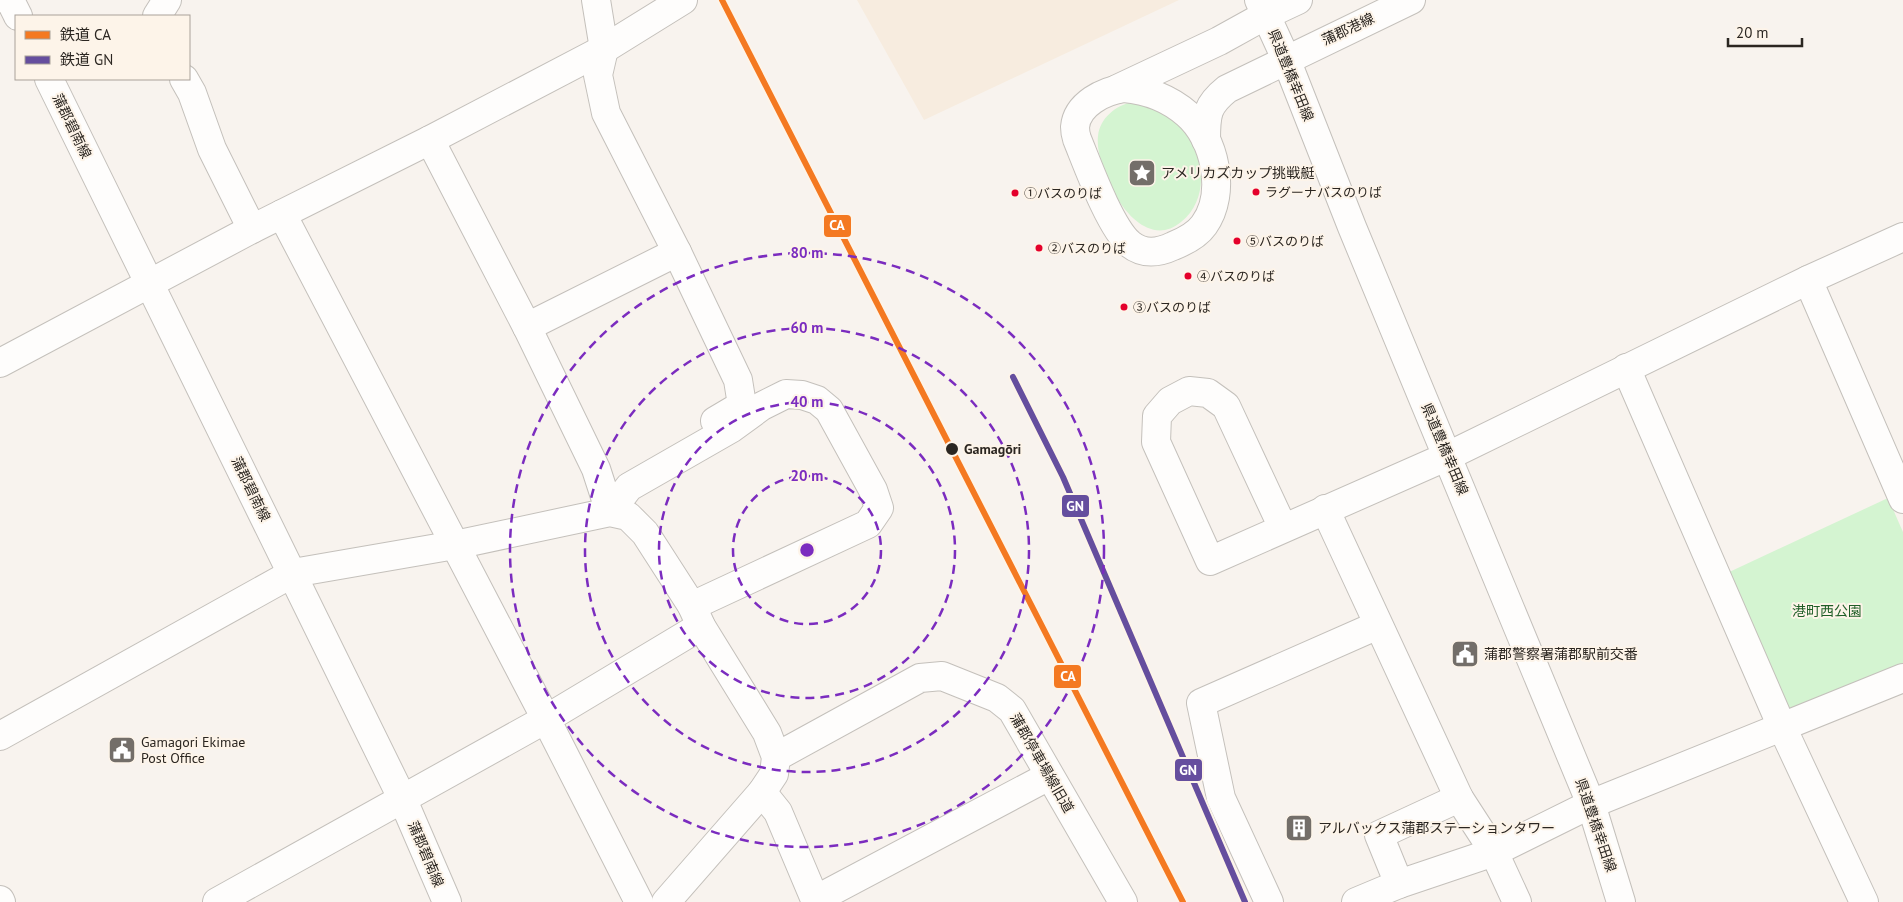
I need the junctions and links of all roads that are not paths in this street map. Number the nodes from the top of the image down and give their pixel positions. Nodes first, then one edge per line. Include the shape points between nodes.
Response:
1 (10, 0) edge
2 (167, 0) edge
3 (596, 0) edge
4 (683, 0) edge
5 (1298, 0) edge
6 (1411, 0) edge
7 (1263, 7) edge
8 (18, 15) edge
9 (158, 15) edge
10 (604, 49) junction
11 (1286, 58) junction
12 (49, 80) edge
13 (185, 80) edge
14 (1115, 89) junction
15 (430, 140) junction
16 (1206, 140) junction
17 (282, 214) junction
18 (252, 229) junction
19 (1903, 237) edge
20 (677, 252) junction
21 (1808, 280) junction
22 (149, 282) junction
23 (527, 328) junction
24 (0, 363) edge
25 (1626, 368) junction
26 (1448, 456) junction
27 (676, 460) junction
28 (1903, 499) edge
29 (1325, 509) junction
30 (610, 512) junction
31 (1284, 528) junction
32 (455, 545) junction
33 (292, 573) junction
34 (697, 616) junction
35 (1378, 626) junction
36 (1903, 678) edge
37 (546, 719) junction
38 (1782, 727) junction
39 (0, 736) edge
40 (776, 757) junction
41 (1048, 776) junction
42 (762, 792) junction
43 (1459, 798) junction
44 (403, 800) junction
45 (1591, 804) junction
46 (1494, 852) junction
47 (1399, 884) junction
48 (815, 901) edge
49 (217, 902) edge
50 (446, 902) edge
51 (639, 902) edge
52 (666, 902) edge
53 (1123, 902) edge
54 (1269, 902) edge
55 (1356, 902) edge
56 (1517, 902) edge
57 (1621, 902) edge
58 (1864, 902) edge

1 - 8 street
2 - 9 street
3 - 10 street
4 - 10 street
5 - 7 street
6 - 11 street, 蒲郡港線
7 - 11 street, 県道豊橋幸田線
7 - 14 street via 1219,40
10 - 15 street
10 - 20 street via 598,75 606,113
11 - 16 street, 蒲郡港線 via 1226,89 1213,100 1207,117
11 - 26 street, 県道豊橋幸田線 via 1352,227
12 - 22 street, 蒲郡碧南線
13 - 18 street via 212,149
14 - 16 street via 1138,90 1168,101 1188,114
14 - 16 street via 1087,105 1078,116 1075,127 1077,139 1112,218 1131,245 1147,252 1161,252 1197,233 1204,225 1216,194 1215,165
15 - 17 street
15 - 23 street
17 - 18 street
17 - 32 street
18 - 22 street
19 - 21 street
20 - 23 street
20 - 27 street via 738,380 742,405 676,445
21 - 25 street
21 - 28 street
22 - 24 street
22 - 33 street, 蒲郡碧南線
23 - 30 street via 596,468
25 - 26 street
25 - 38 street
26 - 29 street
26 - 45 street, 県道豊橋幸田線
27 - 30 street via 629,487
27 - 34 street via 732,428 762,406 786,394 802,396 817,400 828,410 879,508 868,524
29 - 31 street
29 - 35 street
30 - 32 street
30 - 34 street via 628,516 645,533
31 - 31 street via 1210,560 1156,442 1157,416 1170,401 1189,391 1208,393 1226,406
32 - 33 street
32 - 37 street
33 - 39 street
33 - 44 street, 蒲郡碧南線
34 - 37 street
34 - 40 street via 767,733
35 - 43 street
35 - 54 street via 1201,703 1221,798
36 - 38 street
37 - 44 street
37 - 51 street
38 - 45 street
38 - 58 street
40 - 41 street, 蒲郡停車場線旧道 via 920,678 942,676 997,698 1012,710
40 - 42 street via 774,774
41 - 48 street
41 - 53 street, 蒲郡停車場線旧道
42 - 48 street via 778,812
42 - 52 street
43 - 46 street
43 - 47 street via 1379,835
44 - 49 street
44 - 50 street, 蒲郡碧南線
45 - 46 street
45 - 57 street, 県道豊橋幸田線
46 - 47 street
46 - 56 street
47 - 55 street

